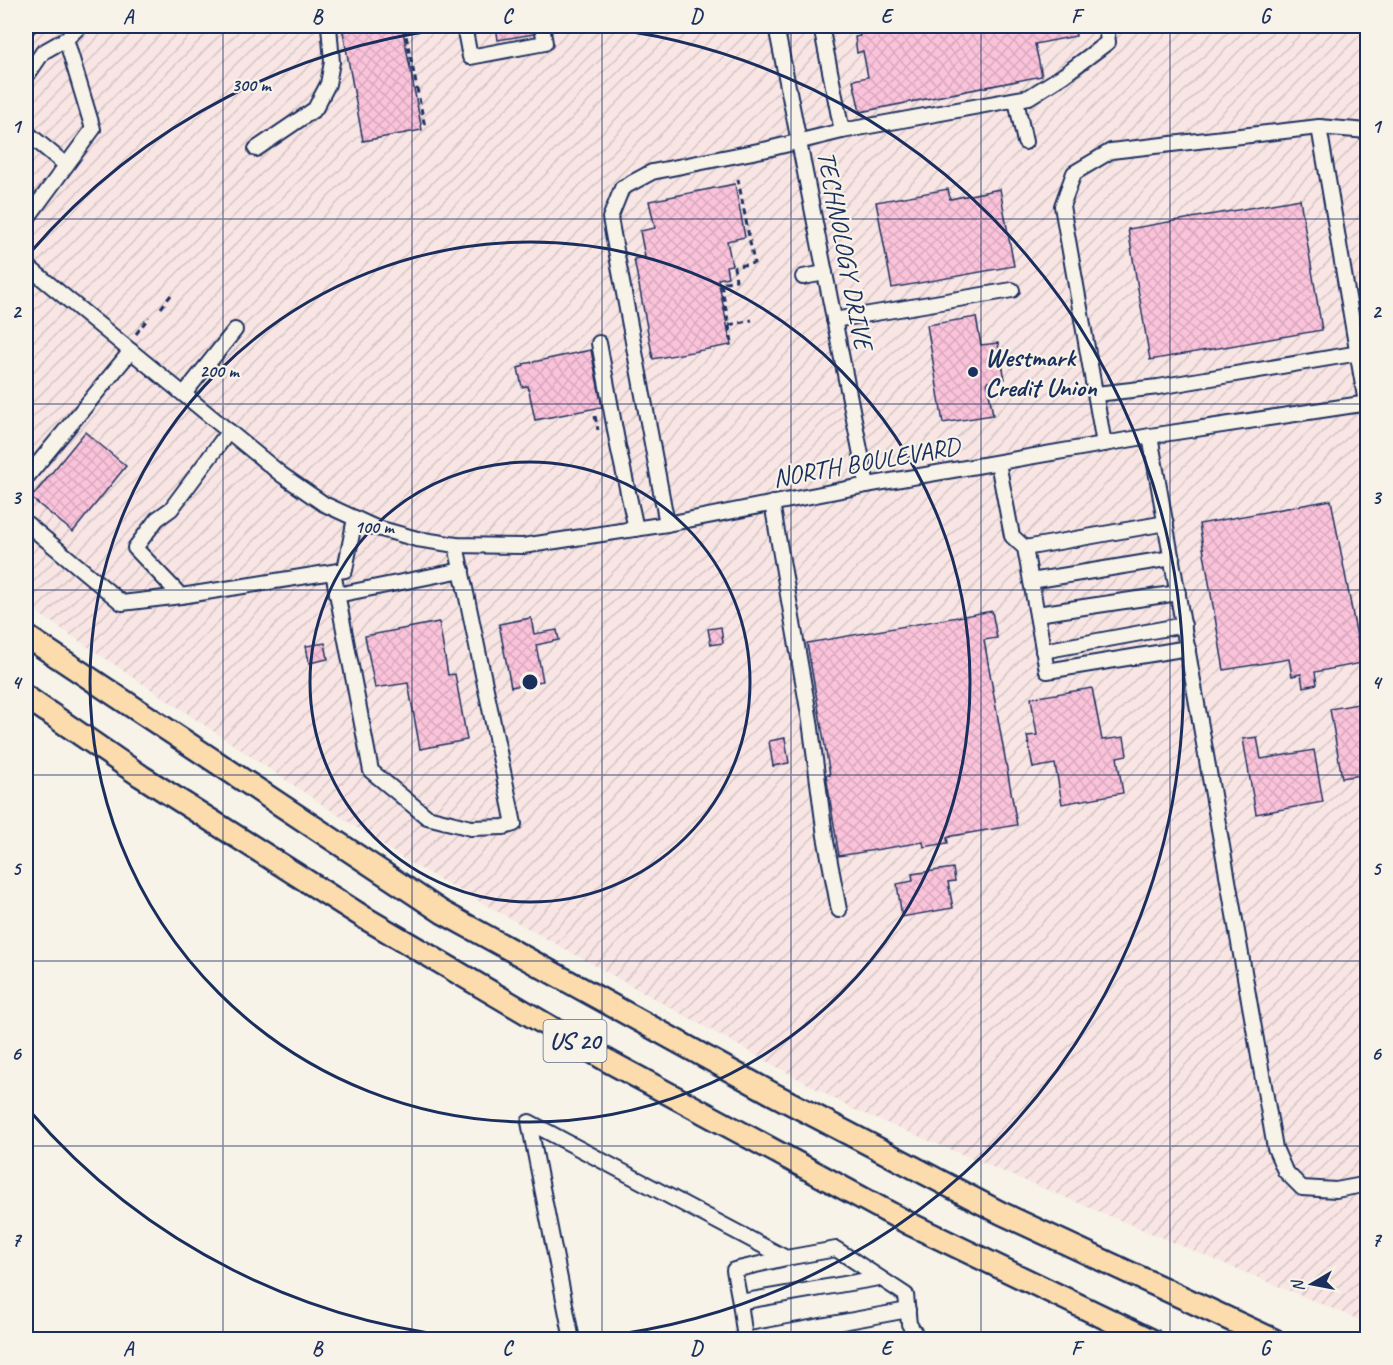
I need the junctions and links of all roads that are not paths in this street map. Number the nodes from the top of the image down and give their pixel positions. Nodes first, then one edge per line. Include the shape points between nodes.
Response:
1 (29, 26) edge
2 (80, 26) edge
3 (329, 26) edge
4 (464, 26) edge
5 (542, 26) edge
6 (777, 26) edge
7 (821, 26) edge
8 (1106, 26) edge
9 (26, 29) edge
10 (66, 39) junction
11 (26, 77) edge
12 (1016, 100) junction
13 (1319, 127) junction
14 (1368, 130) edge
15 (842, 131) junction
16 (26, 132) edge
17 (799, 140) junction
18 (1025, 142) dead end
19 (256, 149) dead end
20 (66, 165) junction
21 (26, 220) edge
22 (26, 265) edge
23 (825, 273) junction
24 (803, 277) dead end
25 (1012, 290) dead end
26 (834, 320) junction
27 (235, 330) dead end
28 (599, 343) dead end
29 (131, 351) junction
30 (1363, 352) edge
31 (184, 394) junction
32 (1096, 394) junction
33 (1367, 403) edge
34 (229, 431) junction
35 (1150, 436) junction
36 (1104, 444) junction
37 (998, 463) junction
38 (26, 478) edge
39 (867, 484) junction
40 (772, 503) junction
41 (355, 518) junction
42 (26, 523) edge
43 (1166, 523) junction
44 (667, 524) junction
45 (636, 529) junction
46 (456, 545) junction
47 (1025, 548) junction
48 (1172, 558) junction
49 (462, 570) junction
50 (333, 572) junction
51 (1031, 581) junction
52 (1178, 592) junction
53 (337, 595) junction
54 (181, 596) junction
55 (1037, 614) junction
56 (1184, 625) junction
57 (26, 636) edge
58 (1188, 648) junction
59 (1043, 651) junction
60 (26, 697) edge
61 (839, 910) dead end
62 (1368, 1184) edge
63 (786, 1258) junction
64 (879, 1278) junction
65 (740, 1302) junction
66 (908, 1310) junction
67 (744, 1339) edge
68 (572, 1340) edge
69 (919, 1340) edge
70 (1151, 1340) edge
71 (1274, 1340) edge

1 - 9 street
2 - 10 street
3 - 19 street via 332,62 328,84 315,109
4 - 5 street via 470,57 545,43
6 - 17 street, TECHNOLOGY DRIVE
7 - 15 street
8 - 12 street via 1108,42 1064,75 1029,97
10 - 11 street via 43,52
10 - 20 street via 93,129
12 - 15 street
12 - 18 street
13 - 14 street
13 - 30 street
13 - 32 street via 1111,151 1074,173 1062,206
15 - 17 street
16 - 20 street
17 - 23 street, TECHNOLOGY DRIVE
17 - 44 street via 652,172 622,188 610,218
20 - 21 street
22 - 29 street, NORTH BOULEVARD
23 - 24 street
23 - 26 street, TECHNOLOGY DRIVE
25 - 26 street
26 - 39 street, TECHNOLOGY DRIVE
27 - 31 street
28 - 45 street
29 - 31 street, NORTH BOULEVARD
29 - 38 street
30 - 32 street
30 - 33 street
31 - 34 street, NORTH BOULEVARD
32 - 36 street
33 - 35 street, NORTH BOULEVARD
34 - 41 street, NORTH BOULEVARD via 324,504
34 - 54 street via 171,509 157,519 135,548
35 - 36 street, NORTH BOULEVARD
35 - 43 street
36 - 37 street, NORTH BOULEVARD
37 - 39 street, NORTH BOULEVARD
37 - 47 street via 1012,536
39 - 40 street, NORTH BOULEVARD
40 - 44 street, NORTH BOULEVARD
40 - 61 street
41 - 46 street, NORTH BOULEVARD via 417,539
41 - 50 street via 345,570
42 - 54 street via 122,603
43 - 47 street
43 - 48 street
44 - 45 street, NORTH BOULEVARD
45 - 46 street, NORTH BOULEVARD via 523,546
46 - 49 street
47 - 51 street
48 - 51 street
48 - 52 street
49 - 53 street
49 - 53 street via 514,824 504,827 471,828 427,817 371,771
50 - 53 street
50 - 54 street
51 - 55 street
52 - 55 street
52 - 56 street
55 - 59 street
56 - 58 street
56 - 59 street
57 - 71 highway, US 20 via 442,912 773,1094 1001,1213
58 - 59 street via 1047,671
58 - 62 street via 1275,1148 1285,1171 1302,1188 1336,1190
60 - 70 highway, US 20 via 141,776 365,918 608,1061 910,1224
63 - 64 street via 836,1249
63 - 65 street via 734,1270
63 - 68 street via 529,1122
64 - 65 street
64 - 66 street via 906,1295
65 - 67 street
66 - 67 street
66 - 69 street via 909,1324

